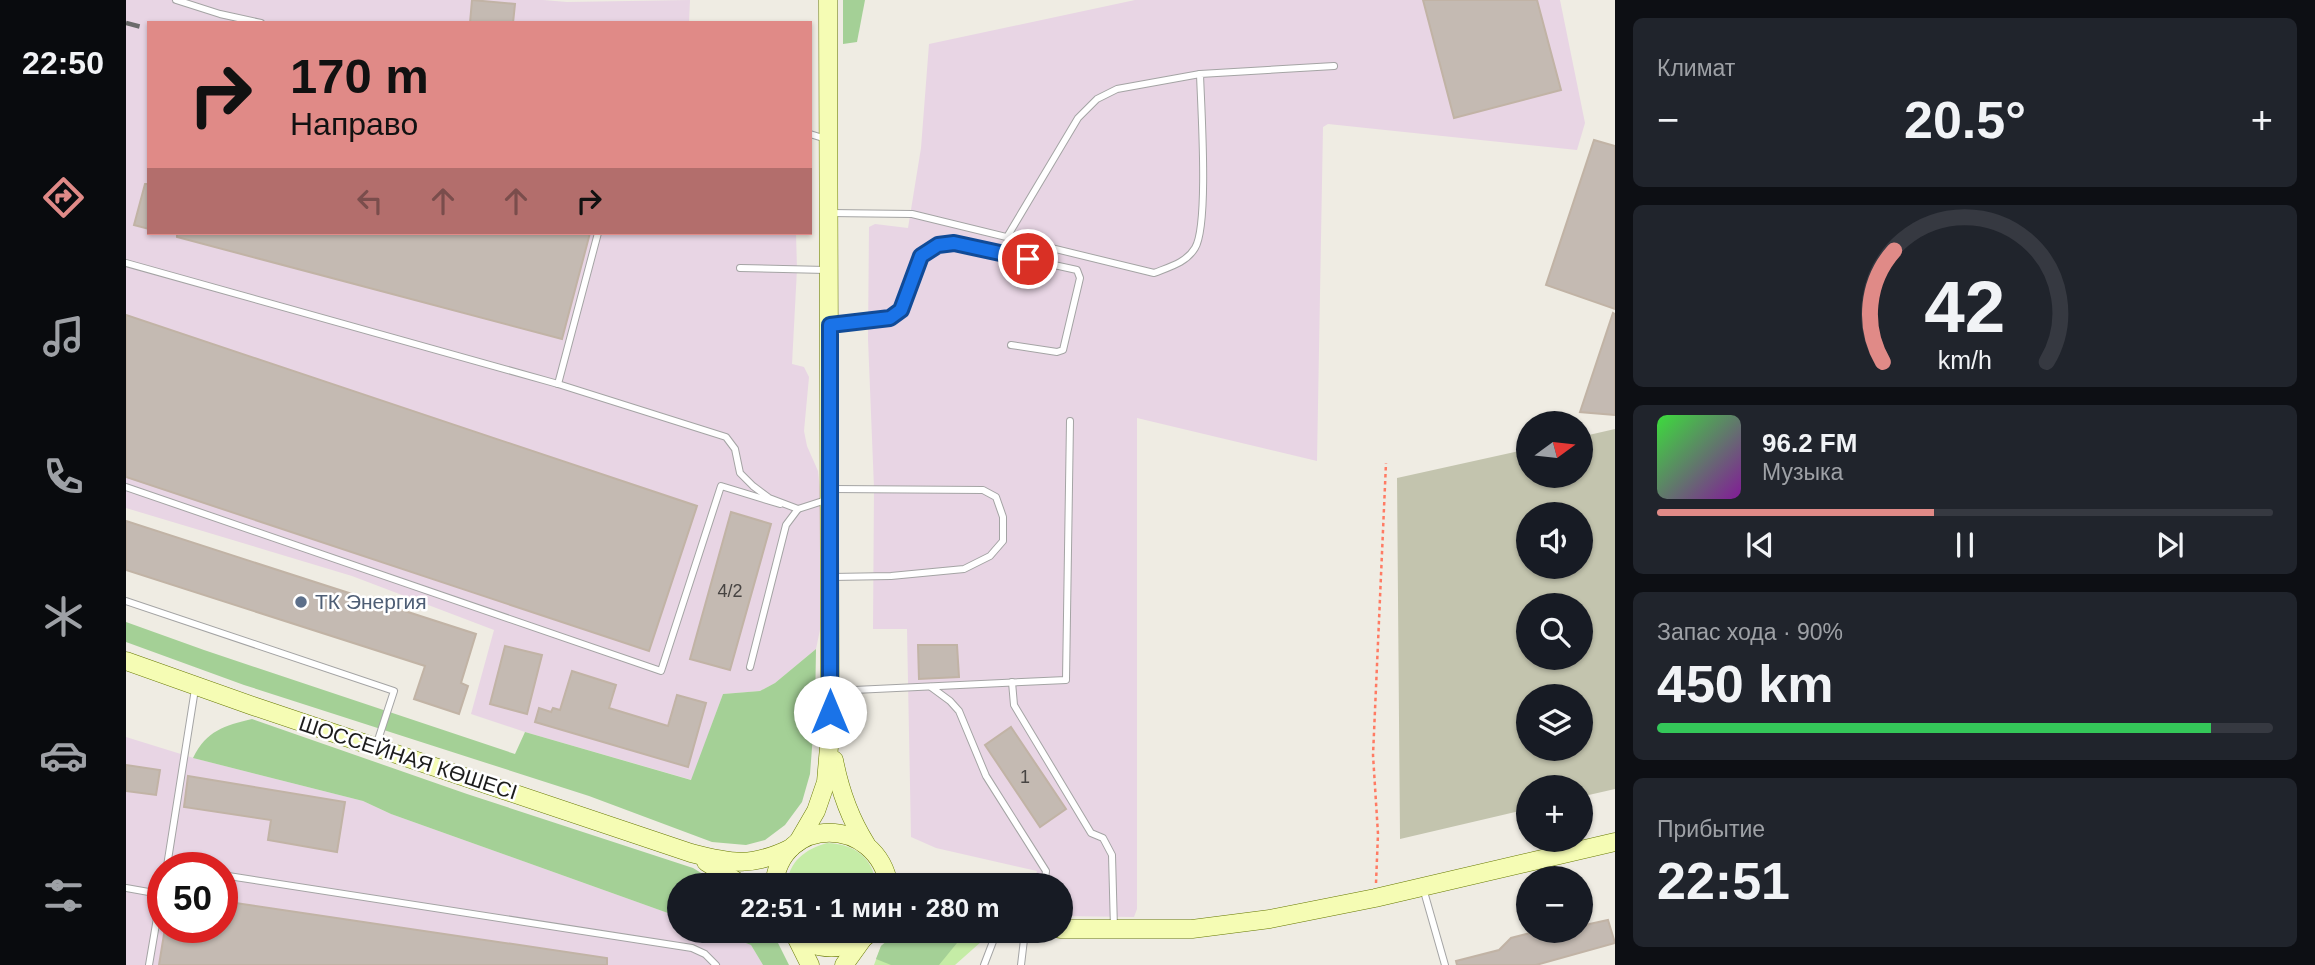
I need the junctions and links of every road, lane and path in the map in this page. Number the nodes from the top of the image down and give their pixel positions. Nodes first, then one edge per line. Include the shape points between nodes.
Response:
1 (176, 0) edge
2 (828, 0) edge
3 (252, 21) edge
4 (1334, 66) dead end
5 (1200, 74) junction
6 (812, 135) edge
7 (828, 140) junction
8 (828, 213) junction
9 (597, 235) edge
10 (1007, 237) junction
11 (126, 262) edge
12 (740, 268) dead end
13 (829, 270) junction
14 (830, 325) junction
15 (1010, 345) dead end
16 (558, 384) junction
17 (1070, 421) dead end
18 (1386, 463) dead end
19 (126, 487) edge
20 (830, 494) junction
21 (780, 504) junction
22 (798, 509) junction
23 (830, 577) junction
24 (126, 601) edge
25 (126, 661) edge
26 (750, 667) dead end
27 (1012, 682) junction
28 (929, 686) junction
29 (195, 687) junction
30 (830, 691) junction
31 (830, 735) junction
32 (375, 747) junction
33 (1615, 842) edge
34 (866, 844) junction
35 (795, 845) junction
36 (169, 852) edge
37 (691, 853) junction
38 (883, 865) junction
39 (723, 873) edge
40 (776, 873) edge
41 (885, 873) edge
42 (891, 873) edge
43 (1046, 873) edge
44 (238, 877) edge
45 (1422, 886) junction
46 (126, 888) edge
47 (147, 892) edge
48 (1375, 898) junction
49 (1073, 929) edge
50 (1114, 930) junction
51 (152, 943) edge
52 (798, 943) edge
53 (810, 943) edge
54 (850, 943) edge
55 (862, 943) edge
56 (992, 943) edge
57 (1024, 943) edge
58 (149, 965) edge
59 (716, 965) edge
60 (810, 965) edge
61 (844, 965) edge
62 (984, 965) edge
63 (1021, 965) edge
64 (1445, 965) edge

1 - 3 lane
2 - 7 main road
4 - 5 lane
5 - 10 lane via 1117,89 1097,99 1078,118
5 - 10 lane via 1202,217 1195,247 1180,263 1154,273
6 - 7 lane
7 - 8 main road
8 - 10 lane via 912,214
8 - 13 main road
9 - 16 lane
11 - 16 lane
12 - 13 lane
13 - 14 main road
14 - 15 lane via 890,318 901,310 921,256 938,245 954,243 1077,270 1080,278 1063,350
14 - 20 main road
16 - 21 lane via 726,437 735,449 740,473
17 - 27 lane via 1066,680
18 - 48 path via 1373,755 1378,834
19 - 21 lane via 662,671 721,486
20 - 22 lane
20 - 23 main road
20 - 23 lane via 892,488 983,490 996,497 1003,517 1003,541 990,556 964,569
21 - 22 lane
22 - 26 lane via 786,525
23 - 30 main road
24 - 32 lane via 394,691
25 - 29 main road, ШОССЕЙНАЯ КӨШЕСІ
27 - 28 lane
27 - 50 lane via 1014,705 1091,833 1103,838 1112,855
28 - 30 lane
28 - 43 lane via 959,711 986,776
29 - 32 main road, ШОССЕЙНАЯ КӨШЕСІ
29 - 36 lane
30 - 31 main road
31 - 34 main road via 844,803
31 - 35 main road via 826,782 816,811
32 - 37 main road, ШОССЕЙНАЯ КӨШЕСІ
33 - 45 main road
34 - 35 main road via 830,832 817,833
34 - 38 main road
35 - 37 main road via 767,860 743,862
35 - 40 main road
37 - 39 main road
38 - 41 main road
38 - 42 main road
44 - 59 lane via 692,948
45 - 48 main road
45 - 64 lane
46 - 47 lane
48 - 50 main road via 1192,929
49 - 50 main road
51 - 58 lane
52 - 60 main road
53 - 54 main road via 831,948
55 - 61 main road
56 - 62 lane
57 - 63 lane

